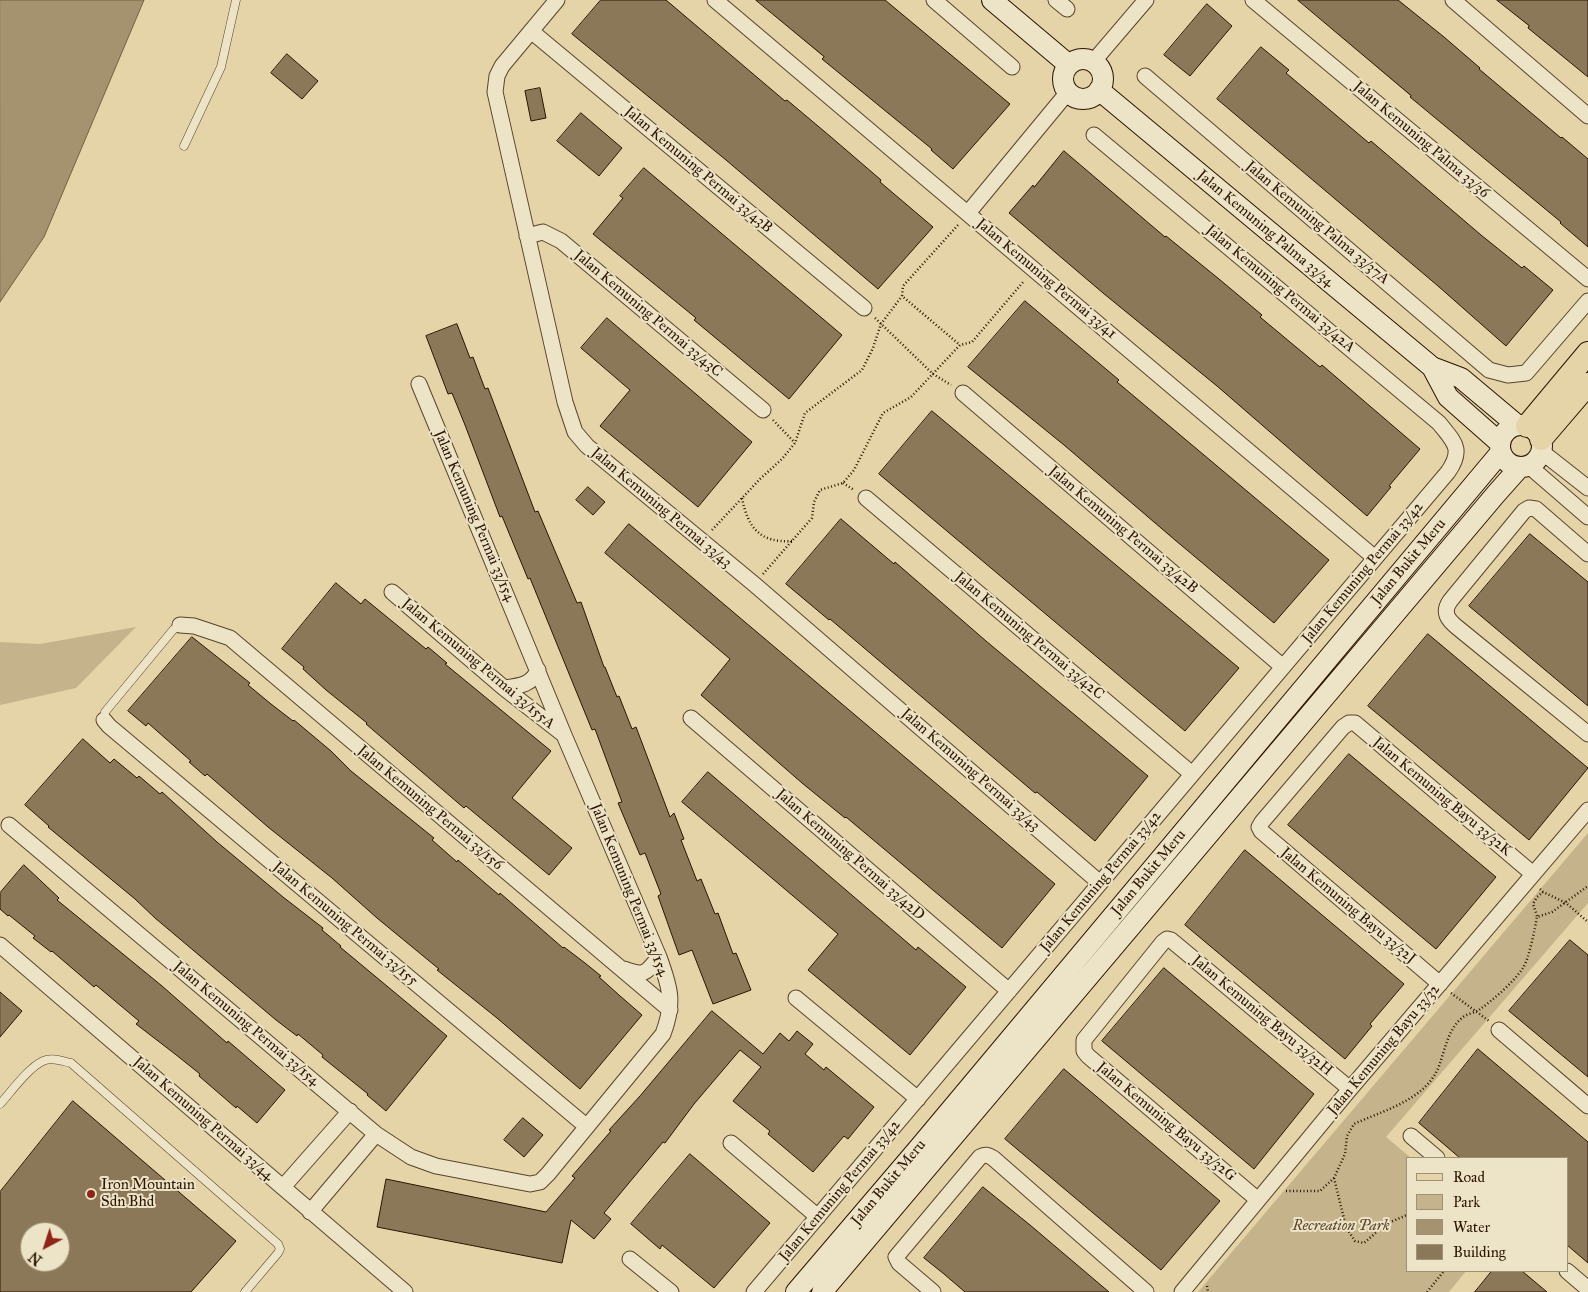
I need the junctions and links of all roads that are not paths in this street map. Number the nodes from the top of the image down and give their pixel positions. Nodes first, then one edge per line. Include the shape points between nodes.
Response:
1 (236, 0) edge
2 (557, 0) edge
3 (715, 0) edge
4 (934, 0) edge
5 (992, 0) edge
6 (1146, 0) edge
7 (1253, 0) edge
8 (1453, 0) edge
9 (531, 31) junction
10 (1093, 62) junction
11 (1068, 65) junction
12 (1012, 66) dead end
13 (1144, 76) dead end
14 (1099, 90) junction
15 (1068, 92) junction
16 (1588, 116) edge
17 (1094, 135) dead end
18 (184, 146) dead end
19 (968, 213) junction
20 (527, 236) junction
21 (1588, 279) edge
22 (1588, 301) edge
23 (864, 308) road end
24 (1588, 353) edge
25 (1432, 367) junction
26 (419, 384) dead end
27 (1588, 384) edge
28 (963, 393) road end
29 (763, 410) road end
30 (1529, 446) junction
31 (1500, 448) junction
32 (1457, 451) joint
33 (1588, 488) edge
34 (866, 498) dead end
35 (1588, 517) edge
36 (1588, 554) edge
37 (1375, 558) junction
38 (392, 592) dead end
39 (180, 625) joint
40 (1284, 667) junction
41 (538, 670) junction
42 (504, 688) junction
43 (691, 718) dead end
44 (104, 720) joint
45 (1588, 734) edge
46 (564, 735) junction
47 (1192, 774) junction
48 (1588, 810) edge
49 (10, 825) dead end
50 (1259, 827) joint
51 (1533, 874) junction
52 (1100, 883) junction
53 (1174, 942) joint
54 (0, 945) edge
55 (659, 956) junction
56 (615, 965) junction
57 (1440, 984) junction
58 (1009, 991) junction
59 (796, 998) dead end
60 (670, 1010) junction
61 (1499, 1030) road end
62 (1350, 1089) junction
63 (918, 1098) junction
64 (0, 1104) edge
65 (1588, 1106) edge
66 (350, 1111) junction
67 (586, 1126) junction
68 (376, 1134) junction
69 (1411, 1136) dead end
70 (732, 1143) dead end
71 (1436, 1157) edge
72 (283, 1187) junction
73 (1262, 1194) junction
74 (310, 1212) junction
75 (818, 1217) junction
76 (630, 1259) dead end
77 (1568, 1272) edge
78 (1588, 1289) edge
79 (245, 1292) edge
80 (405, 1292) edge
81 (671, 1292) edge
82 (754, 1292) edge
83 (796, 1292) edge
84 (822, 1292) edge
85 (933, 1292) edge
86 (1146, 1292) edge
87 (1182, 1292) edge

1 - 18 lane via 222,67
2 - 9 street, Jalan Kemuning Permai 33/43
3 - 19 street, Jalan Kemuning Permai 33/41
4 - 12 street
5 - 11 main road
6 - 10 street
7 - 21 street, Jalan Kemuning Palma 33/36
8 - 16 street
9 - 20 street, Jalan Kemuning Permai 33/43 via 502,66 495,92
9 - 23 street, Jalan Kemuning Permai 33/43B
10 - 11 main road via 1080,59
10 - 14 main road via 1103,78
11 - 15 main road via 1063,81
13 - 22 street, Jalan Kemuning Palma 33/37A via 1489,370 1508,375 1526,373
14 - 15 main road via 1084,98
14 - 25 main road, Jalan Kemuning Palma 33/34
15 - 19 street
17 - 32 street, Jalan Kemuning Permai 33/42A via 1421,407 1439,423
19 - 37 street, Jalan Kemuning Permai 33/41
20 - 29 street, Jalan Kemuning Permai 33/43C via 543,232 561,241
20 - 52 street, Jalan Kemuning Permai 33/43 via 564,402 575,432 587,446 754,584
24 - 30 main road
25 - 30 main road, Jalan Kemuning Palma 33/34 via 1461,378
25 - 31 main road, Jalan Kemuning Palma 33/34 via 1448,397
26 - 41 street, Jalan Kemuning Permai 33/154
27 - 30 main road
28 - 40 street, Jalan Kemuning Permai 33/42B
30 - 31 main road, Jalan Kemuning Palma 33/34 via 1510,464
30 - 31 main road, Jalan Bukit Meru via 1512,427 1504,433
30 - 33 street
30 - 35 street
30 - 84 main road, Jalan Bukit Meru via 1496,494
31 - 83 main road, Jalan Bukit Meru
32 - 37 street, Jalan Kemuning Permai 33/42 via 1448,472
34 - 47 street, Jalan Kemuning Permai 33/42C
36 - 45 street via 1536,509 1529,508 1446,607 1449,620
37 - 40 street, Jalan Kemuning Permai 33/42
38 - 42 street, Jalan Kemuning Permai 33/155A
39 - 44 lane via 105,712
39 - 56 street, Jalan Kemuning Permai 33/156 via 194,626 230,638
40 - 47 street, Jalan Kemuning Permai 33/42
41 - 42 street via 535,677 523,686
41 - 46 street, Jalan Kemuning Permai 33/154
42 - 46 street, Jalan Kemuning Permai 33/155A
43 - 58 street, Jalan Kemuning Permai 33/42D
44 - 67 street, Jalan Kemuning Permai 33/155
46 - 55 street, Jalan Kemuning Permai 33/154
47 - 52 street, Jalan Kemuning Permai 33/42
48 - 51 street, Jalan Kemuning Bayu 33/32
49 - 66 street, Jalan Kemuning Permai 33/154
50 - 51 street, Jalan Kemuning Bayu 33/32K via 1343,726 1355,724
50 - 57 street, Jalan Kemuning Bayu 33/32J
51 - 57 street, Jalan Kemuning Bayu 33/32
52 - 58 street, Jalan Kemuning Permai 33/42
53 - 62 street, Jalan Kemuning Bayu 33/32H
53 - 73 street, Jalan Kemuning Bayu 33/32G via 1167,939 1163,942 1084,1040 1084,1051
54 - 72 street, Jalan Kemuning Permai 33/44
55 - 56 street via 643,974
55 - 60 street, Jalan Kemuning Permai 33/154 via 670,990
56 - 60 street, Jalan Kemuning Permai 33/156
57 - 62 street, Jalan Kemuning Bayu 33/32
58 - 63 street, Jalan Kemuning Permai 33/42
59 - 63 street
60 - 67 street, Jalan Kemuning Permai 33/154 via 663,1034
61 - 65 street
62 - 73 street, Jalan Kemuning Bayu 33/32
63 - 75 street, Jalan Kemuning Permai 33/42
64 - 79 lane via 32,1069 44,1061 55,1059 71,1063 278,1244 278,1253
66 - 68 street, Jalan Kemuning Permai 33/154
66 - 72 street
67 - 68 street, Jalan Kemuning Permai 33/154 via 548,1174 540,1182 530,1184 436,1166 411,1157
68 - 74 street
69 - 71 street
70 - 75 street
72 - 74 street, Jalan Kemuning Permai 33/44
73 - 87 street, Jalan Kemuning Bayu 33/32
74 - 80 street, Jalan Kemuning Permai 33/44
75 - 82 street, Jalan Kemuning Permai 33/42
76 - 81 street
77 - 78 street
85 - 86 street via 896,1257 980,1157 988,1155

